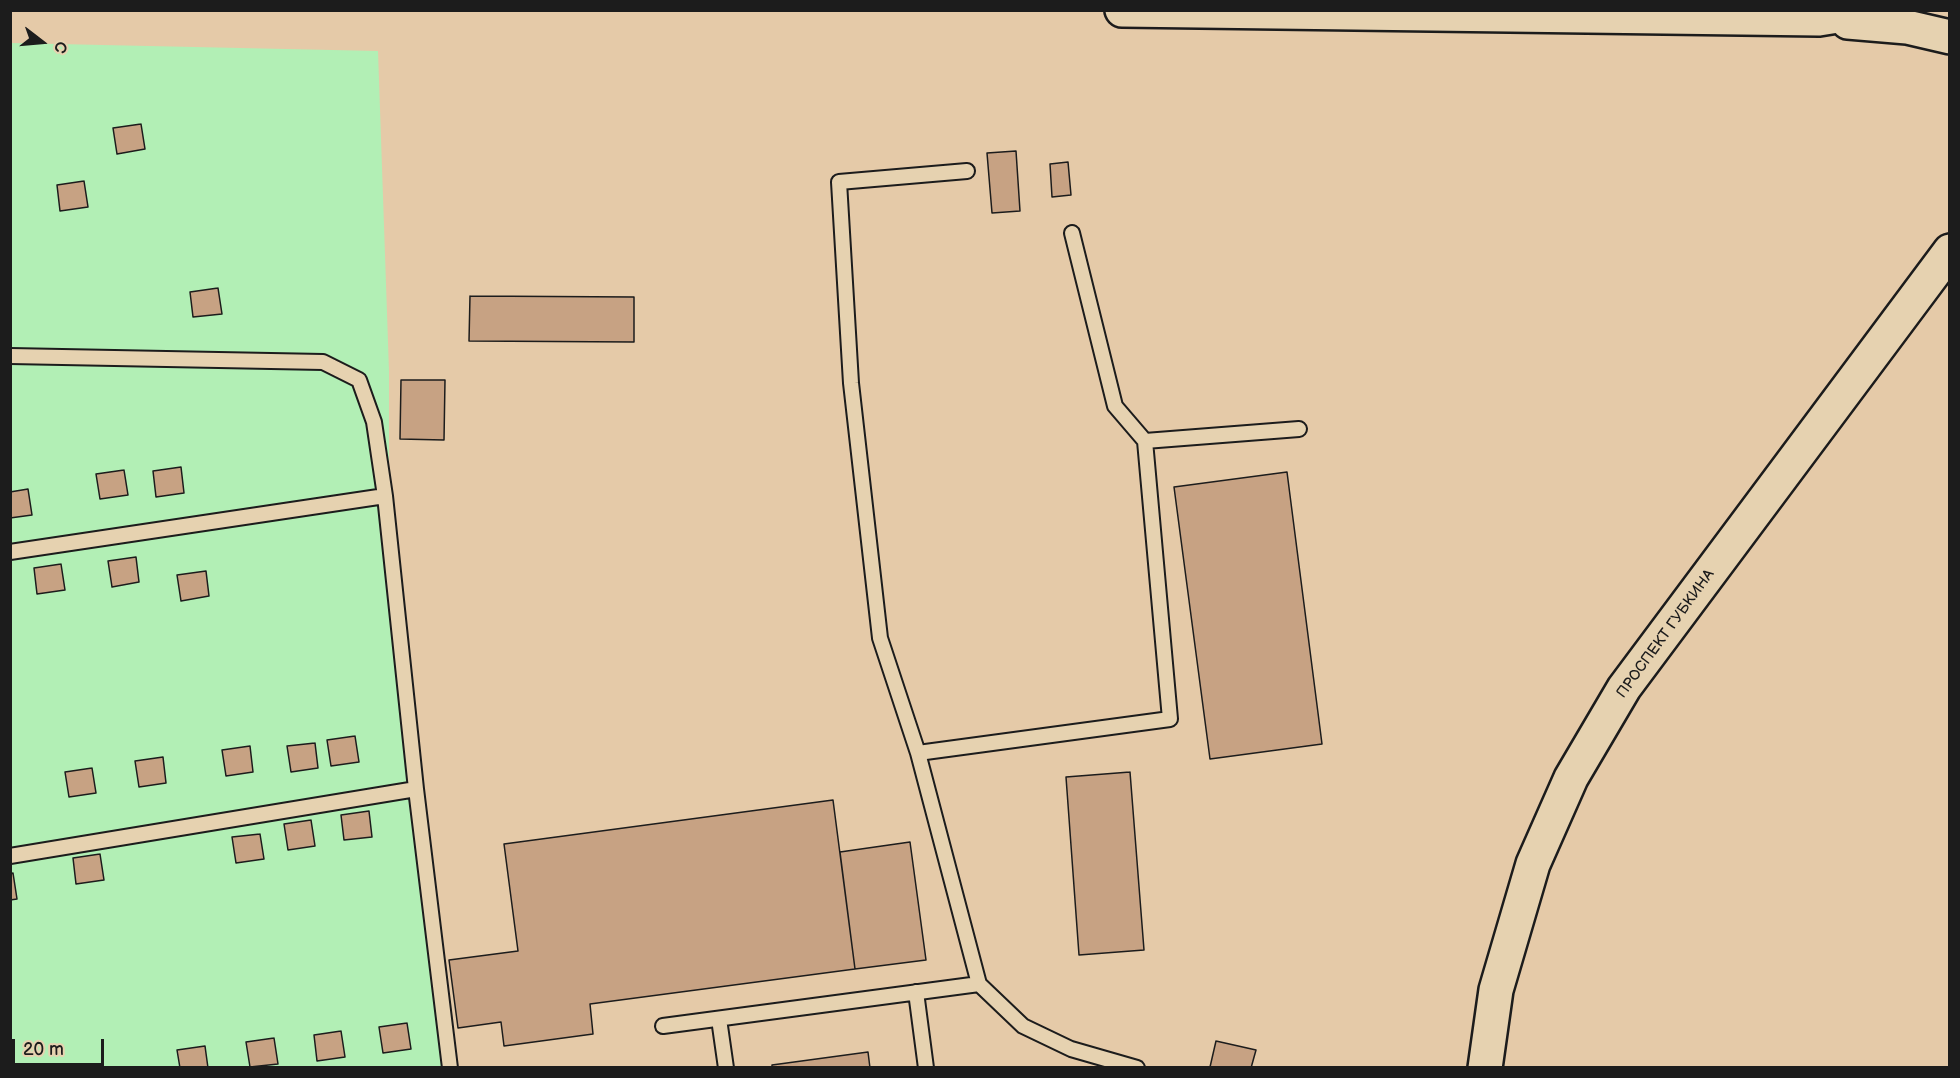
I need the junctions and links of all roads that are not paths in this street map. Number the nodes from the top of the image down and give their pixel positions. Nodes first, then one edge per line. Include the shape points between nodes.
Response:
1 (1122, 10) edge
2 (1875, 10) edge
3 (1819, 19) junction
4 (1950, 37) edge
5 (967, 171) dead end
6 (1072, 233) dead end
7 (1950, 251) edge
8 (10, 356) edge
9 (1299, 429) dead end
10 (1145, 441) junction
11 (386, 496) junction
12 (10, 552) edge
13 (918, 753) junction
14 (416, 789) junction
15 (10, 856) edge
16 (979, 984) junction
17 (916, 992) junction
18 (719, 1019) junction
19 (663, 1026) dead end
20 (450, 1068) edge
21 (726, 1068) edge
22 (926, 1068) edge
23 (1137, 1068) edge
24 (1485, 1068) edge

1 - 3 street
2 - 3 street
3 - 4 street via 1907,27
5 - 13 lane via 838,182 851,382 880,638
6 - 10 lane via 1115,406
7 - 24 street, ПРОСПЕКТ ГУБКИНА via 1624,688 1571,778 1533,864 1496,990
8 - 11 lane via 323,362 359,380 374,422
9 - 10 lane
10 - 13 lane via 1170,719
11 - 12 lane
11 - 14 lane
13 - 16 lane
14 - 15 lane
14 - 20 lane
16 - 17 lane
16 - 23 lane via 1023,1026 1071,1049
17 - 18 lane
17 - 22 lane
18 - 19 lane
18 - 21 lane

